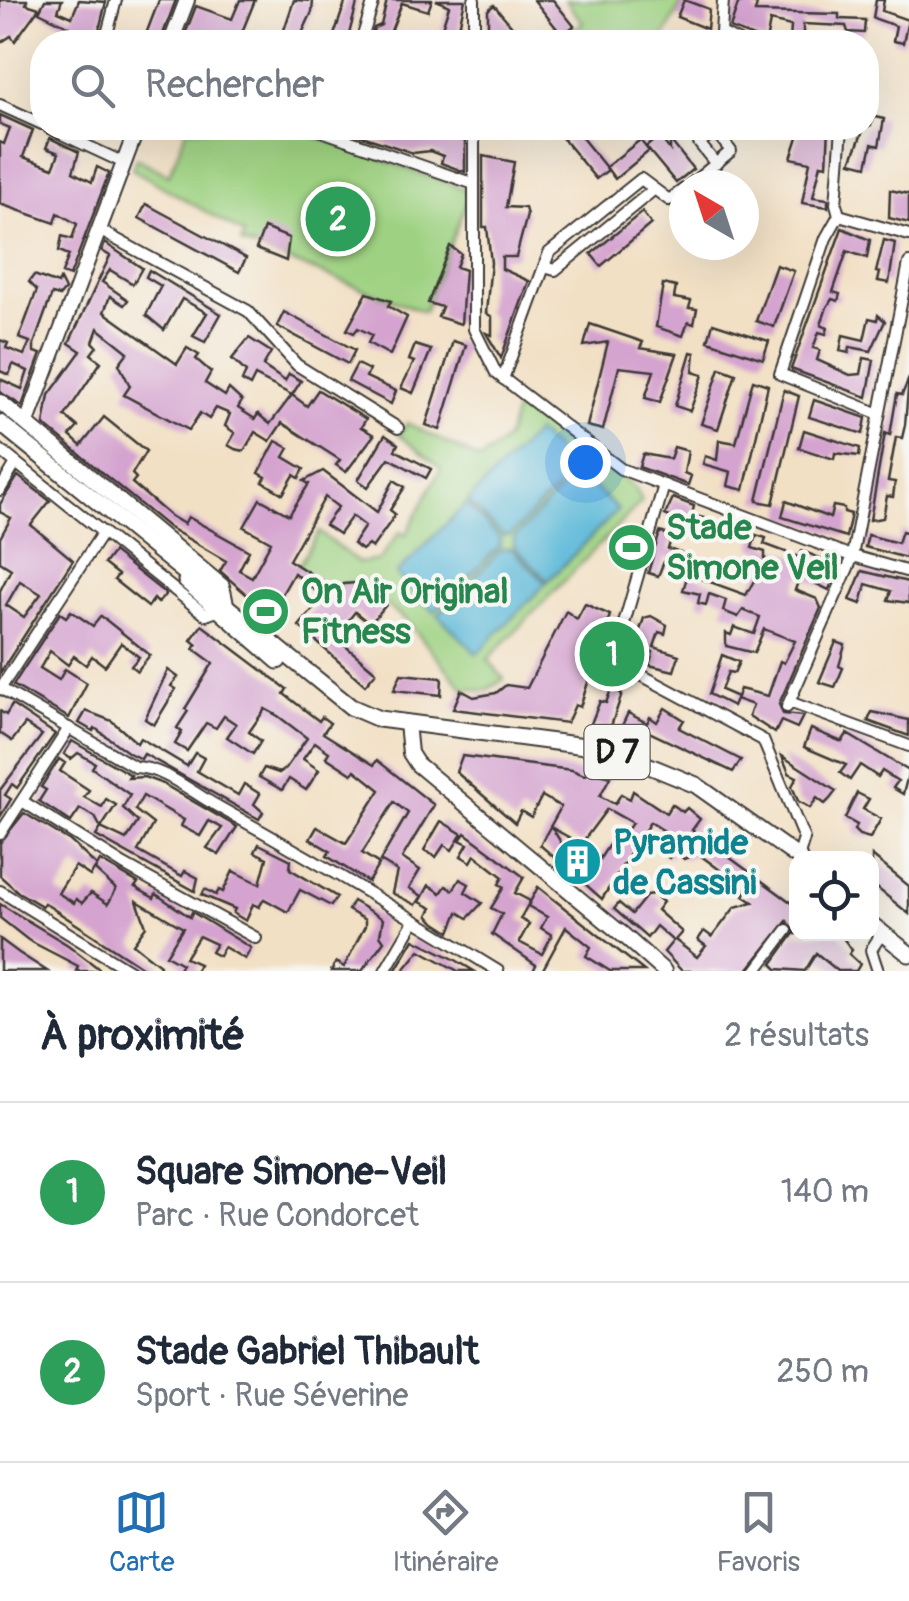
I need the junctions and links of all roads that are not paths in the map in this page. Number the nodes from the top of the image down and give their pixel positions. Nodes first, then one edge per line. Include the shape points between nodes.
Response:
1 (116, 0) edge
2 (186, 0) edge
3 (374, 0) edge
4 (474, 0) edge
5 (723, 0) edge
6 (108, 30) edge
7 (176, 30) edge
8 (365, 30) edge
9 (474, 30) edge
10 (721, 30) edge
11 (0, 105) edge
12 (30, 119) edge
13 (76, 140) edge
14 (133, 140) edge
15 (356, 140) edge
16 (474, 140) edge
17 (841, 140) edge
18 (80, 142) joint
19 (124, 163) junction
20 (716, 164) dead end
21 (708, 170) edge
22 (474, 184) junction
23 (669, 200) edge
24 (839, 214) junction
25 (101, 232) junction
26 (909, 235) edge
27 (909, 263) edge
28 (904, 306) edge
29 (503, 378) junction
30 (0, 402) edge
31 (877, 413) junction
32 (28, 422) junction
33 (0, 423) edge
34 (398, 428) dead end
35 (0, 432) edge
36 (0, 450) edge
37 (16, 463) junction
38 (664, 485) junction
39 (0, 490) edge
40 (103, 532) junction
41 (852, 556) junction
42 (909, 572) edge
43 (222, 607) junction
44 (0, 688) edge
45 (69, 728) junction
46 (407, 728) junction
47 (909, 746) edge
48 (22, 801) junction
49 (0, 834) edge
50 (789, 851) edge
51 (800, 851) edge
52 (789, 864) edge
53 (0, 891) edge
54 (879, 919) edge
55 (412, 923) junction
56 (787, 930) dead end
57 (879, 931) edge
58 (256, 938) dead end
59 (874, 941) edge
60 (909, 942) edge
61 (909, 954) edge
62 (130, 971) edge
63 (385, 971) edge
64 (498, 971) edge
65 (664, 971) edge
66 (756, 971) edge
67 (878, 971) edge

1 - 6 street
2 - 7 main road
3 - 8 street
4 - 9 street
5 - 10 street
11 - 12 street
13 - 18 street
14 - 19 main road
15 - 22 street
16 - 22 street
17 - 24 street
18 - 19 street
19 - 25 main road
20 - 21 street
22 - 29 street via 474,330
23 - 29 street via 640,179 549,254
24 - 26 street
24 - 31 street via 780,368 787,380
25 - 32 main road
25 - 34 street via 248,311 296,365
27 - 28 street
28 - 31 street
29 - 38 street via 621,469
30 - 32 main road
31 - 41 street
32 - 43 main road via 222,586
33 - 43 main road, D 7
35 - 43 main road, D 7
36 - 37 street
37 - 39 street
37 - 40 street
38 - 41 street
38 - 51 street via 623,648 643,676 762,740 804,839
40 - 43 street via 203,613
40 - 44 street
41 - 42 street
41 - 47 street via 789,705
43 - 46 main road, D 7 via 337,698
44 - 45 street
45 - 48 street
45 - 55 street via 267,832
46 - 50 main road, D 7 via 583,743 639,760 696,784
46 - 52 main road, D 7 via 576,752 656,774 720,810
46 - 65 main road via 413,760
48 - 49 street
48 - 58 street
53 - 62 street
54 - 60 main road
55 - 63 street
55 - 64 street
56 - 66 street
57 - 61 main road
59 - 67 street

